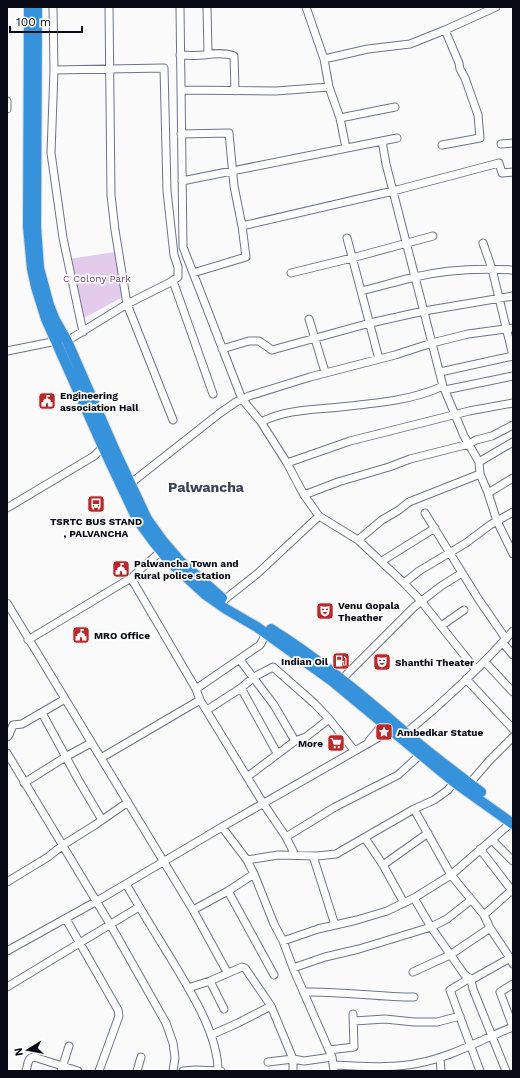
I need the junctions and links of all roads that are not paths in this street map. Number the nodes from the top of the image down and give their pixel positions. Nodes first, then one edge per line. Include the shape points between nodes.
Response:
1 (29, 7) edge
2 (37, 7) edge
3 (53, 7) edge
4 (109, 7) edge
5 (180, 7) edge
6 (207, 7) edge
7 (306, 7) edge
8 (494, 7) edge
9 (445, 30) junction
10 (208, 53) junction
11 (180, 55) junction
12 (324, 59) junction
13 (110, 69) junction
14 (54, 70) junction
15 (329, 86) junction
16 (181, 90) junction
17 (235, 91) junction
18 (7, 101) edge
19 (395, 107) dead end
20 (7, 109) edge
21 (340, 118) junction
22 (182, 134) junction
23 (397, 138) dead end
24 (382, 141) junction
25 (513, 143) edge
26 (501, 144) dead end
27 (442, 145) dead end
28 (346, 148) junction
29 (234, 171) junction
30 (513, 172) edge
31 (182, 181) junction
32 (393, 191) junction
33 (242, 226) junction
34 (433, 236) dead end
35 (347, 238) dead end
36 (407, 243) junction
37 (483, 243) dead end
38 (352, 258) junction
39 (492, 269) junction
40 (513, 270) edge
41 (193, 273) junction
42 (291, 273) dead end
43 (415, 276) junction
44 (173, 281) junction
45 (361, 292) junction
46 (513, 296) edge
47 (499, 298) junction
48 (127, 304) junction
49 (424, 311) junction
50 (309, 319) dead end
51 (370, 323) junction
52 (510, 329) edge
53 (83, 332) junction
54 (316, 338) junction
55 (62, 341) junction
56 (432, 343) junction
57 (222, 349) junction
58 (7, 351) edge
59 (513, 356) edge
60 (379, 359) junction
61 (325, 372) junction
62 (440, 372) junction
63 (513, 376) edge
64 (444, 388) junction
65 (214, 394) dead end
66 (242, 399) junction
67 (513, 403) edge
68 (454, 415) junction
69 (173, 420) dead end
70 (261, 422) junction
71 (513, 425) edge
72 (513, 442) edge
73 (469, 444) junction
74 (103, 447) junction
75 (116, 453) junction
76 (479, 462) junction
77 (287, 463) junction
78 (480, 474) junction
79 (513, 478) edge
80 (131, 483) junction
81 (488, 493) junction
82 (304, 495) junction
83 (7, 508) edge
84 (513, 512) edge
85 (424, 513) dead end
86 (319, 516) junction
87 (497, 521) junction
88 (435, 528) junction
89 (358, 540) junction
90 (161, 551) junction
91 (513, 552) edge
92 (450, 553) junction
93 (175, 555) junction
94 (382, 561) junction
95 (462, 573) junction
96 (131, 578) junction
97 (404, 583) junction
98 (224, 600) junction
99 (421, 601) junction
100 (7, 604) edge
101 (464, 610) dead end
102 (441, 626) junction
103 (513, 632) edge
104 (266, 634) junction
105 (28, 640) junction
106 (505, 641) junction
107 (513, 655) edge
108 (240, 660) junction
109 (485, 662) junction
110 (476, 670) junction
111 (254, 678) junction
112 (466, 679) junction
113 (341, 680) junction
114 (241, 688) junction
115 (196, 689) junction
116 (513, 692) edge
117 (65, 699) junction
118 (200, 700) junction
119 (206, 710) junction
120 (382, 711) junction
121 (42, 713) junction
122 (329, 719) junction
123 (391, 727) junction
124 (513, 729) edge
125 (406, 733) junction
126 (7, 737) edge
127 (513, 737) edge
128 (295, 741) junction
129 (91, 743) junction
130 (354, 750) junction
131 (7, 753) edge
132 (277, 753) junction
133 (421, 754) junction
134 (67, 756) junction
135 (101, 758) junction
136 (247, 776) junction
137 (454, 782) junction
138 (24, 783) junction
139 (470, 783) junction
140 (128, 802) junction
141 (263, 803) junction
142 (414, 809) junction
143 (102, 820) junction
144 (512, 821) edge
145 (222, 827) junction
146 (428, 833) junction
147 (286, 837) junction
148 (365, 838) junction
149 (492, 840) junction
150 (63, 845) junction
151 (480, 849) junction
152 (294, 855) junction
153 (313, 856) junction
154 (247, 860) junction
155 (513, 861) edge
156 (163, 862) junction
157 (383, 865) junction
158 (254, 874) junction
159 (451, 875) junction
160 (7, 882) edge
161 (126, 884) junction
162 (513, 890) edge
163 (228, 891) junction
164 (414, 898) junction
165 (471, 900) junction
166 (97, 901) junction
167 (404, 903) junction
168 (139, 907) junction
169 (193, 910) junction
170 (484, 915) junction
171 (66, 919) junction
172 (110, 924) junction
173 (335, 925) junction
174 (430, 927) junction
175 (490, 928) junction
176 (283, 941) junction
177 (80, 943) junction
178 (7, 951) edge
179 (450, 955) junction
180 (512, 961) edge
181 (293, 968) junction
182 (227, 972) junction
183 (413, 972) dead end
184 (274, 975) dead end
185 (470, 979) junction
186 (210, 981) junction
187 (513, 984) edge
188 (7, 987) edge
189 (188, 988) junction
190 (304, 992) junction
191 (414, 997) dead end
192 (271, 1006) junction
193 (224, 1010) dead end
194 (460, 1016) junction
195 (513, 1027) edge
196 (211, 1035) junction
197 (492, 1035) junction
198 (69, 1046) dead end
199 (471, 1046) junction
200 (329, 1050) junction
201 (332, 1057) junction
202 (141, 1058) dead end
203 (440, 1058) junction
204 (292, 1059) junction
205 (268, 1062) dead end
206 (334, 1068) edge
207 (62, 1069) edge
208 (195, 1070) edge
209 (26, 1071) edge
210 (78, 1071) edge
211 (100, 1071) edge
212 (137, 1071) edge
213 (173, 1071) edge
214 (183, 1071) edge
215 (218, 1071) edge
216 (221, 1071) edge
217 (293, 1071) edge
218 (441, 1071) edge
219 (480, 1071) edge
220 (506, 1071) edge

1 - 55 highway via 28,226 32,269 46,318
2 - 55 highway via 36,227 44,287
3 - 14 street
4 - 13 street
5 - 11 street
6 - 10 street
7 - 12 street
8 - 9 street
9 - 12 street via 410,44 368,49
9 - 27 street via 478,115 480,138
10 - 11 street
10 - 17 street via 234,56
11 - 16 street
12 - 15 street
13 - 14 street
13 - 44 street via 164,68 167,191 174,254 178,267 178,277
13 - 48 street via 111,196
14 - 53 street via 51,153 62,238
15 - 17 street via 276,91
15 - 21 street
16 - 17 street
16 - 22 street
18 - 20 street
19 - 21 street
21 - 28 street
22 - 29 street via 230,133
22 - 31 street
23 - 24 street
24 - 28 street
24 - 32 street
25 - 26 street
28 - 29 street
29 - 31 street
29 - 33 street via 234,186
30 - 32 street via 502,173 499,163
31 - 41 street via 183,247
32 - 33 street
32 - 36 street
33 - 41 street via 246,257
34 - 36 street
35 - 38 street
36 - 38 street
36 - 43 street
37 - 39 street
38 - 42 street
38 - 45 street
39 - 40 street
39 - 43 street
39 - 47 street
41 - 57 street
43 - 45 street
43 - 49 street
44 - 48 street
44 - 65 street
45 - 51 street
46 - 47 street
47 - 49 street
47 - 52 street
48 - 53 street
48 - 69 street
49 - 51 street
49 - 56 street
50 - 54 street
51 - 54 street
51 - 60 street
52 - 56 street via 468,334
52 - 59 street
53 - 55 street
54 - 57 street via 272,350 259,341 249,341
54 - 61 street
55 - 58 street
55 - 74 highway
55 - 75 highway
56 - 60 street
56 - 62 street
57 - 66 street
59 - 62 street
60 - 61 street
61 - 66 street
62 - 64 street
63 - 64 street
64 - 68 street
64 - 70 street via 407,397 286,413
66 - 70 street
66 - 80 street via 220,413
67 - 68 street
68 - 73 street
68 - 77 street via 350,441
70 - 77 street
71 - 73 street
72 - 76 street
73 - 76 street
73 - 82 street via 338,482
74 - 75 street
74 - 83 street via 94,456
74 - 90 highway via 137,519
75 - 80 highway
76 - 78 street
77 - 82 street
78 - 81 street
78 - 89 street via 409,502
79 - 81 street
80 - 93 highway via 147,519
81 - 87 street
82 - 86 street
84 - 87 street
85 - 88 street
86 - 89 street
86 - 98 street
87 - 91 street
87 - 92 street
88 - 92 street
88 - 94 street
89 - 94 street
90 - 93 street
90 - 96 street
90 - 104 highway via 206,595
92 - 95 street
92 - 97 street
93 - 98 highway
94 - 97 street
95 - 99 street
95 - 106 street
96 - 105 street
96 - 115 street
97 - 99 street
98 - 113 highway via 296,645
99 - 102 street
99 - 113 street
100 - 105 street
101 - 102 street
102 - 110 street
103 - 106 street
104 - 108 street via 260,645
104 - 123 highway
105 - 117 street
106 - 107 street
106 - 109 street
108 - 111 street
108 - 115 street
109 - 110 street
109 - 116 street
110 - 112 street
111 - 114 street
111 - 122 street via 273,667
111 - 128 street via 274,705
112 - 124 street
112 - 125 street
113 - 120 highway
114 - 119 street
114 - 132 street
115 - 118 street
117 - 121 street
117 - 129 street
118 - 119 street
118 - 135 street
119 - 136 street
120 - 123 highway
120 - 123 street
121 - 126 street via 22,724 13,725
121 - 134 street
122 - 128 street via 306,737
122 - 130 street
123 - 125 highway
123 - 130 street
123 - 133 highway
125 - 139 highway
127 - 139 street
128 - 132 street
129 - 134 street
129 - 135 street
130 - 141 street
131 - 138 street
132 - 136 street
133 - 137 highway
133 - 147 street via 398,775 335,807
134 - 138 street
134 - 143 street
135 - 140 street
136 - 141 street
137 - 142 street via 434,800
137 - 144 highway
138 - 150 street
139 - 144 highway
140 - 143 street
140 - 156 street
141 - 145 street
141 - 147 street
142 - 146 street
142 - 148 street
143 - 150 street
144 - 149 street
145 - 154 street
145 - 156 street
146 - 157 street
146 - 159 street
147 - 152 street
148 - 153 street via 336,854
148 - 157 street
149 - 151 street
149 - 155 street
150 - 160 street
150 - 166 street
151 - 159 street
151 - 162 street
152 - 153 street
152 - 154 street
153 - 173 street
154 - 158 street
156 - 161 street
156 - 169 street
157 - 167 street
158 - 163 street
158 - 176 street
159 - 164 street
159 - 165 street
161 - 166 street
161 - 168 street
162 - 170 street
163 - 169 street
163 - 184 street
164 - 167 street
164 - 174 street
165 - 170 street
165 - 174 street via 447,919
166 - 171 street
166 - 172 street
167 - 173 street via 387,911
168 - 172 street
168 - 189 street
169 - 182 street
170 - 175 street
171 - 177 street
171 - 178 street
172 - 177 street
172 - 213 street via 166,1023 174,1043
173 - 176 street
174 - 179 street
174 - 181 street
175 - 179 street
175 - 180 street
176 - 181 street
177 - 188 street
177 - 211 street via 119,1016
179 - 183 street
179 - 185 street
180 - 185 street
181 - 190 street
182 - 186 street
182 - 192 street via 242,966 245,968
185 - 194 street via 450,990
185 - 197 street
186 - 189 street
186 - 193 street
187 - 195 street via 500,992
189 - 196 street
190 - 191 street via 329,991 384,997
190 - 200 street
192 - 196 street
192 - 204 street
194 - 199 street
194 - 200 street via 436,1022 354,1017 354,1047
195 - 197 street
196 - 215 street via 218,1057
197 - 199 street
197 - 220 street
198 - 207 street
199 - 203 street
199 - 219 street
200 - 201 street
201 - 204 street via 304,1061
201 - 206 street
202 - 212 street
203 - 206 street via 418,1064
203 - 218 street
204 - 205 street
204 - 217 street
207 - 209 street via 34,1057 29,1060
207 - 210 street
208 - 214 street
208 - 215 street
215 - 216 street

